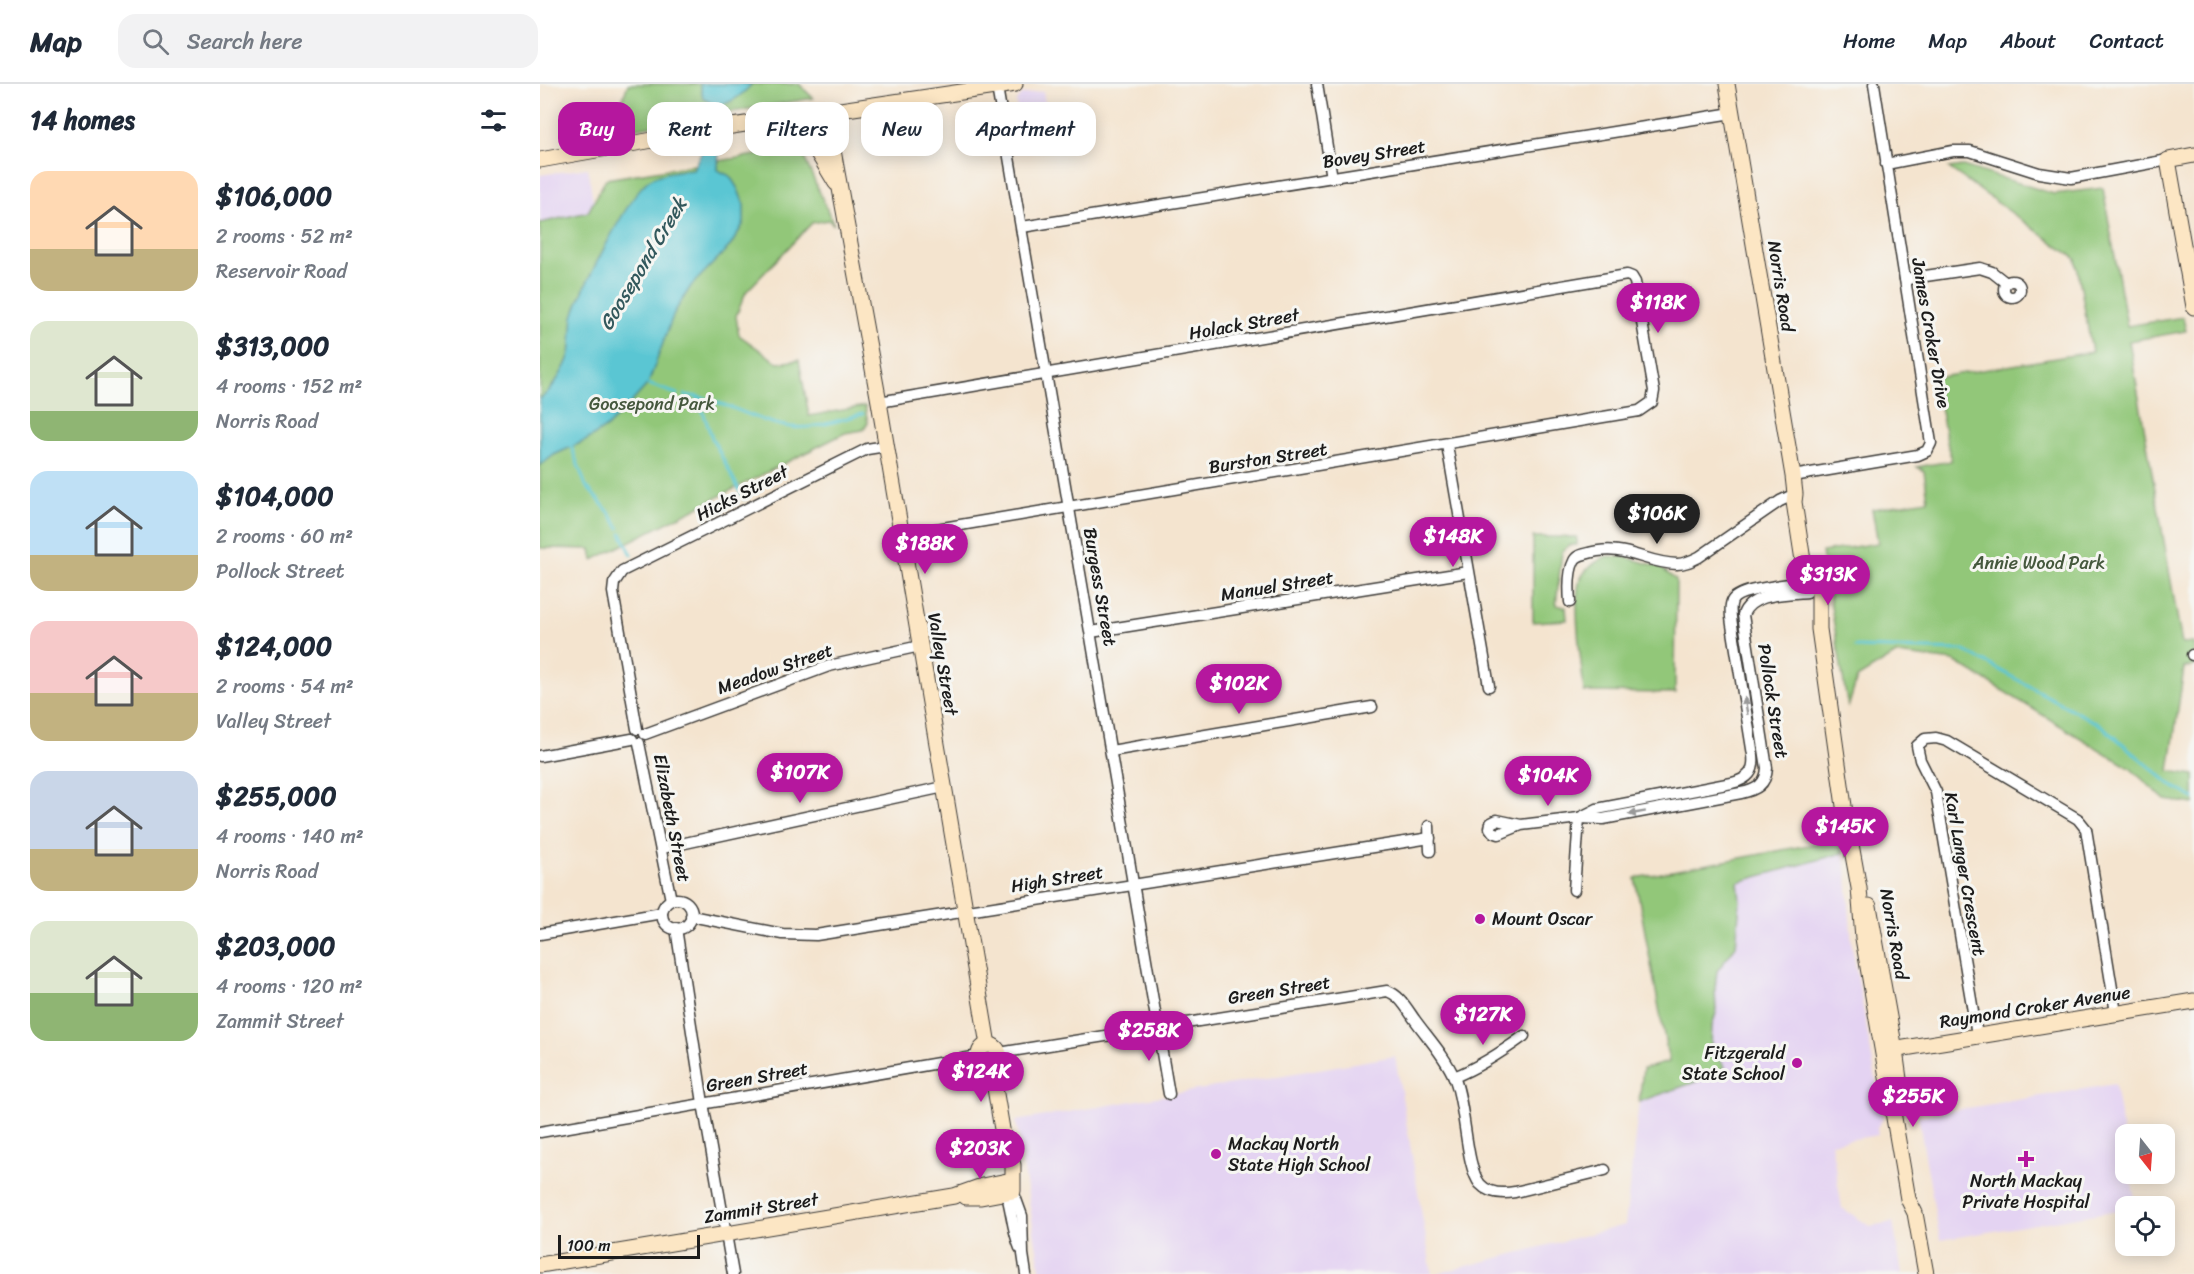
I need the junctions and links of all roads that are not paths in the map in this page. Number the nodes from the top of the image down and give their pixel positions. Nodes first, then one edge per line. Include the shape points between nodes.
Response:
1 (1015, 84) edge
2 (1317, 84) edge
3 (1727, 84) edge
4 (1874, 84) edge
5 (988, 87) edge
6 (849, 108) edge
7 (1732, 113) junction
8 (745, 124) edge
9 (2194, 155) edge
10 (819, 156) edge
11 (835, 156) edge
12 (540, 160) edge
13 (2168, 160) junction
14 (1886, 164) junction
15 (1332, 178) junction
16 (842, 194) junction
17 (1022, 227) junction
18 (1905, 279) junction
19 (2006, 283) dead end
20 (2194, 307) edge
21 (1047, 375) junction
22 (879, 402) junction
23 (1639, 411) joint
24 (1447, 445) junction
25 (886, 446) junction
26 (1792, 476) junction
27 (1795, 494) junction
28 (1070, 507) junction
29 (901, 534) junction
30 (1468, 572) junction
31 (617, 577) joint
32 (1810, 586) junction
33 (1782, 591) junction
34 (1570, 602) dead end
35 (1731, 609) junction
36 (1744, 612) junction
37 (1091, 632) junction
38 (1739, 635) junction
39 (920, 646) junction
40 (1753, 679) junction
41 (1741, 681) junction
42 (1489, 686) dead end
43 (1372, 707) dead end
44 (1755, 726) junction
45 (638, 736) junction
46 (1111, 751) junction
47 (1765, 754) junction
48 (540, 756) edge
49 (1754, 756) junction
50 (1744, 779) junction
51 (944, 787) junction
52 (1750, 791) junction
53 (1715, 792) junction
54 (1579, 818) junction
55 (1521, 825) dead end
56 (1429, 826) dead end
57 (1430, 838) junction
58 (662, 848) junction
59 (1430, 851) dead end
60 (1133, 883) junction
61 (1574, 890) dead end
62 (671, 900) junction
63 (965, 911) junction
64 (662, 913) junction
65 (691, 916) junction
66 (676, 928) junction
67 (540, 934) edge
68 (2194, 1002) edge
69 (2116, 1014) junction
70 (1158, 1026) junction
71 (1977, 1035) junction
72 (1524, 1036) dead end
73 (1889, 1051) junction
74 (989, 1055) junction
75 (1454, 1077) junction
76 (1169, 1094) dead end
77 (703, 1103) junction
78 (540, 1131) edge
79 (1605, 1170) dead end
80 (1009, 1186) junction
81 (725, 1234) junction
82 (540, 1265) edge
83 (733, 1274) edge
84 (1026, 1274) edge
85 (1926, 1274) edge

1 - 5 street
2 - 15 street
3 - 7 street, Norris Road
4 - 14 street, James Croker Drive
5 - 6 street
5 - 17 street, Burgess Street
7 - 15 street, Bovey Street
7 - 26 street, Norris Road
8 - 12 street
9 - 13 street
10 - 16 street
11 - 16 street, Valley Street
13 - 14 street via 2071,178 2039,173 1970,151
13 - 20 street
14 - 18 street, James Croker Drive
15 - 17 street, Bovey Street
16 - 22 street, Valley Street
17 - 21 street, Burgess Street
18 - 19 street via 1977,268 1992,272
18 - 26 street, James Croker Drive via 1932,437 1929,448 1917,455
21 - 22 street, Holack Street
21 - 23 street, Holack Street via 1627,274 1635,282 1654,391 1652,402
21 - 28 street, Burgess Street
22 - 25 street, Valley Street
23 - 24 street, Burston Street
24 - 28 street, Burston Street
24 - 30 street
25 - 29 street, Valley Street
25 - 31 street, Hicks Street via 867,448 622,571
26 - 27 street, Norris Road
27 - 32 street, Norris Road via 1800,500 1811,565
27 - 34 street via 1687,562 1673,563 1619,550 1578,557 1570,577
28 - 29 street, Burston Street
28 - 37 street, Burgess Street
29 - 39 street, Valley Street
30 - 37 street, Manuel Street
30 - 42 street
31 - 45 street, Elizabeth Street via 613,592
32 - 33 street
32 - 73 street, Norris Road via 1844,808
33 - 35 street via 1740,593 1733,598
33 - 36 street via 1753,601
35 - 36 street
35 - 38 street, Pollock Street
36 - 38 street, Pollock Street
37 - 46 street, Burgess Street
38 - 40 street, Pollock Street
38 - 41 street, Pollock Street
39 - 45 street, Meadow Street via 829,666
39 - 51 street, Valley Street
40 - 41 street
40 - 44 street, Pollock Street
44 -> 41 street, Pollock Street
43 - 46 street
44 - 47 street, Pollock Street
44 - 49 street, Pollock Street
45 - 48 street, Meadow Street
45 - 58 street, Elizabeth Street
46 - 60 street, Burgess Street
47 - 49 street
47 - 52 street, Pollock Street via 1766,776 1760,786
49 - 50 street, Pollock Street via 1752,770
50 - 52 street
50 - 53 street
51 - 58 street
51 - 63 street, Valley Street
52 - 53 street
53 - 54 street via 1597,809
54 - 55 street
54 - 61 street
56 - 57 street
57 - 59 street
57 - 60 street, High Street
58 - 62 street, Elizabeth Street
60 - 63 street, High Street
60 - 70 street, Burgess Street
62 - 64 street
62 - 65 street via 684,901
63 - 65 street, High Street via 799,936
63 - 74 street, Valley Street
64 - 66 street via 664,922
64 - 67 street
65 - 66 street via 687,924
66 - 77 street
68 - 69 street, Raymond Croker Avenue
69 - 71 street, Raymond Croker Avenue
69 - 71 street, Karl Langer Crescent via 2086,829 2078,819 1947,741 1924,739 1917,746 1936,792
70 - 74 street, Green Street
70 - 75 street, Green Street via 1387,991 1398,997
70 - 76 street, Burgess Street
71 - 73 street, Raymond Croker Avenue
72 - 75 street
73 - 85 street, Norris Road via 1897,1075 1918,1198 1915,1213
74 - 77 street, Green Street
74 - 80 street, Valley Street via 1003,1135 1013,1165
75 - 79 street via 1472,1166 1482,1186 1504,1194
77 - 78 street, Green Street
77 - 81 street
80 - 81 street, Zammit Street via 976,1197 954,1196
80 - 84 street, Valley Street via 1012,1228
81 - 82 street, Zammit Street
81 - 83 street

